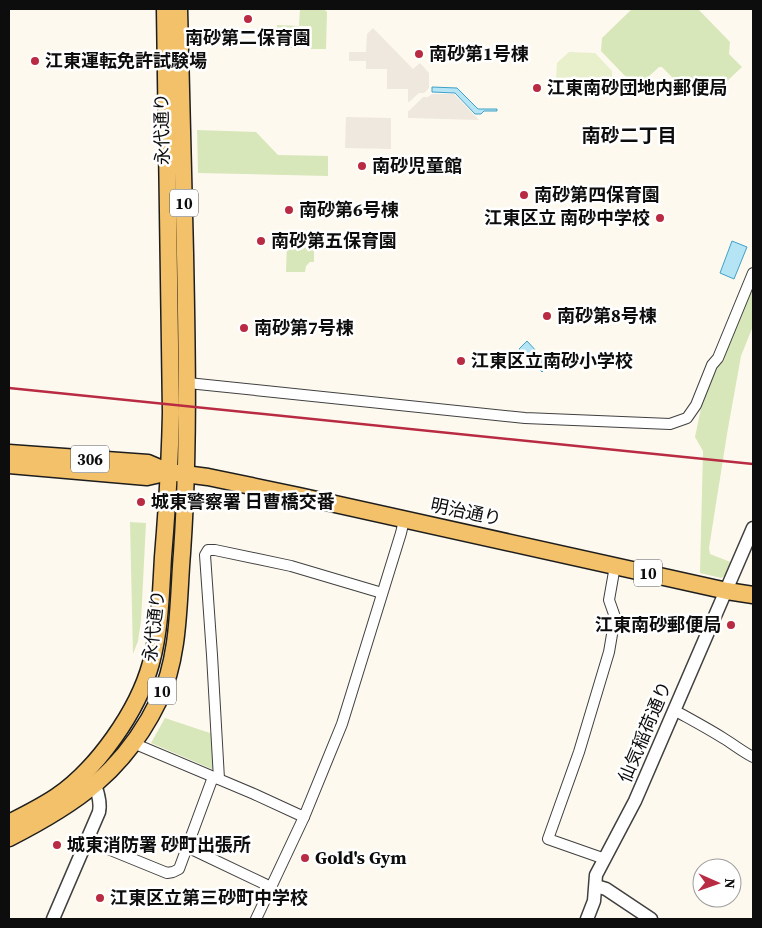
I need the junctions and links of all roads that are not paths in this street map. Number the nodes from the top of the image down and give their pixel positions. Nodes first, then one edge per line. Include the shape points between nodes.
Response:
1 (165, 9) edge
2 (179, 9) edge
3 (753, 274) edge
4 (188, 396) junction
5 (9, 453) edge
6 (9, 465) edge
7 (169, 472) junction
8 (187, 474) junction
9 (404, 520) junction
10 (753, 528) edge
11 (615, 566) junction
12 (727, 590) junction
13 (382, 593) junction
14 (753, 595) edge
15 (674, 710) junction
16 (133, 743) junction
17 (753, 757) edge
18 (216, 778) junction
19 (95, 785) junction
20 (304, 818) junction
21 (9, 823) edge
22 (9, 838) edge
23 (86, 840) junction
24 (187, 847) junction
25 (605, 860) junction
26 (272, 886) junction
27 (596, 886) junction
28 (53, 919) edge
29 (256, 919) edge
30 (587, 919) edge
31 (651, 919) edge

1 - 7 main road, 永代通り / 10 via 172,391
2 - 4 main road, 永代通り / 10
3 - 4 street via 696,405 686,418 670,424
4 - 8 main road, 永代通り / 10
5 - 7 main road, 明治通り / 306 via 148,463
6 - 7 main road, 明治通り / 306 via 147,477
7 - 8 main road, 明治通り / 10
7 - 21 main road, 永代通り / 10 via 156,634 152,661 138,698 126,720 79,778 39,808
8 - 9 main road, 明治通り / 10
8 - 16 main road, 永代通り / 10 via 172,659 159,699
9 - 11 main road, 明治通り / 10
9 - 13 street
10 - 12 street, 仙気稲荷通り
11 - 12 main road, 明治通り / 10
11 - 25 street via 609,600 615,617 609,652 548,839
12 - 14 main road, 明治通り / 10
12 - 15 street, 仙気稲荷通り
13 - 18 street via 291,566 208,550 205,555
13 - 20 street via 342,724
15 - 17 street
15 - 25 street, 仙気稲荷通り via 635,801
16 - 18 street
16 - 19 main road, 永代通り / 10
18 - 20 street
18 - 24 street
19 - 22 main road, 永代通り / 10 via 52,815
19 - 23 street via 100,808
20 - 26 street
23 - 24 street via 167,873 179,869
23 - 28 street
24 - 26 street
25 - 27 street, 仙気稲荷通り via 596,875
26 - 29 street
27 - 30 street, 仙気稲荷通り
27 - 31 street via 606,889

